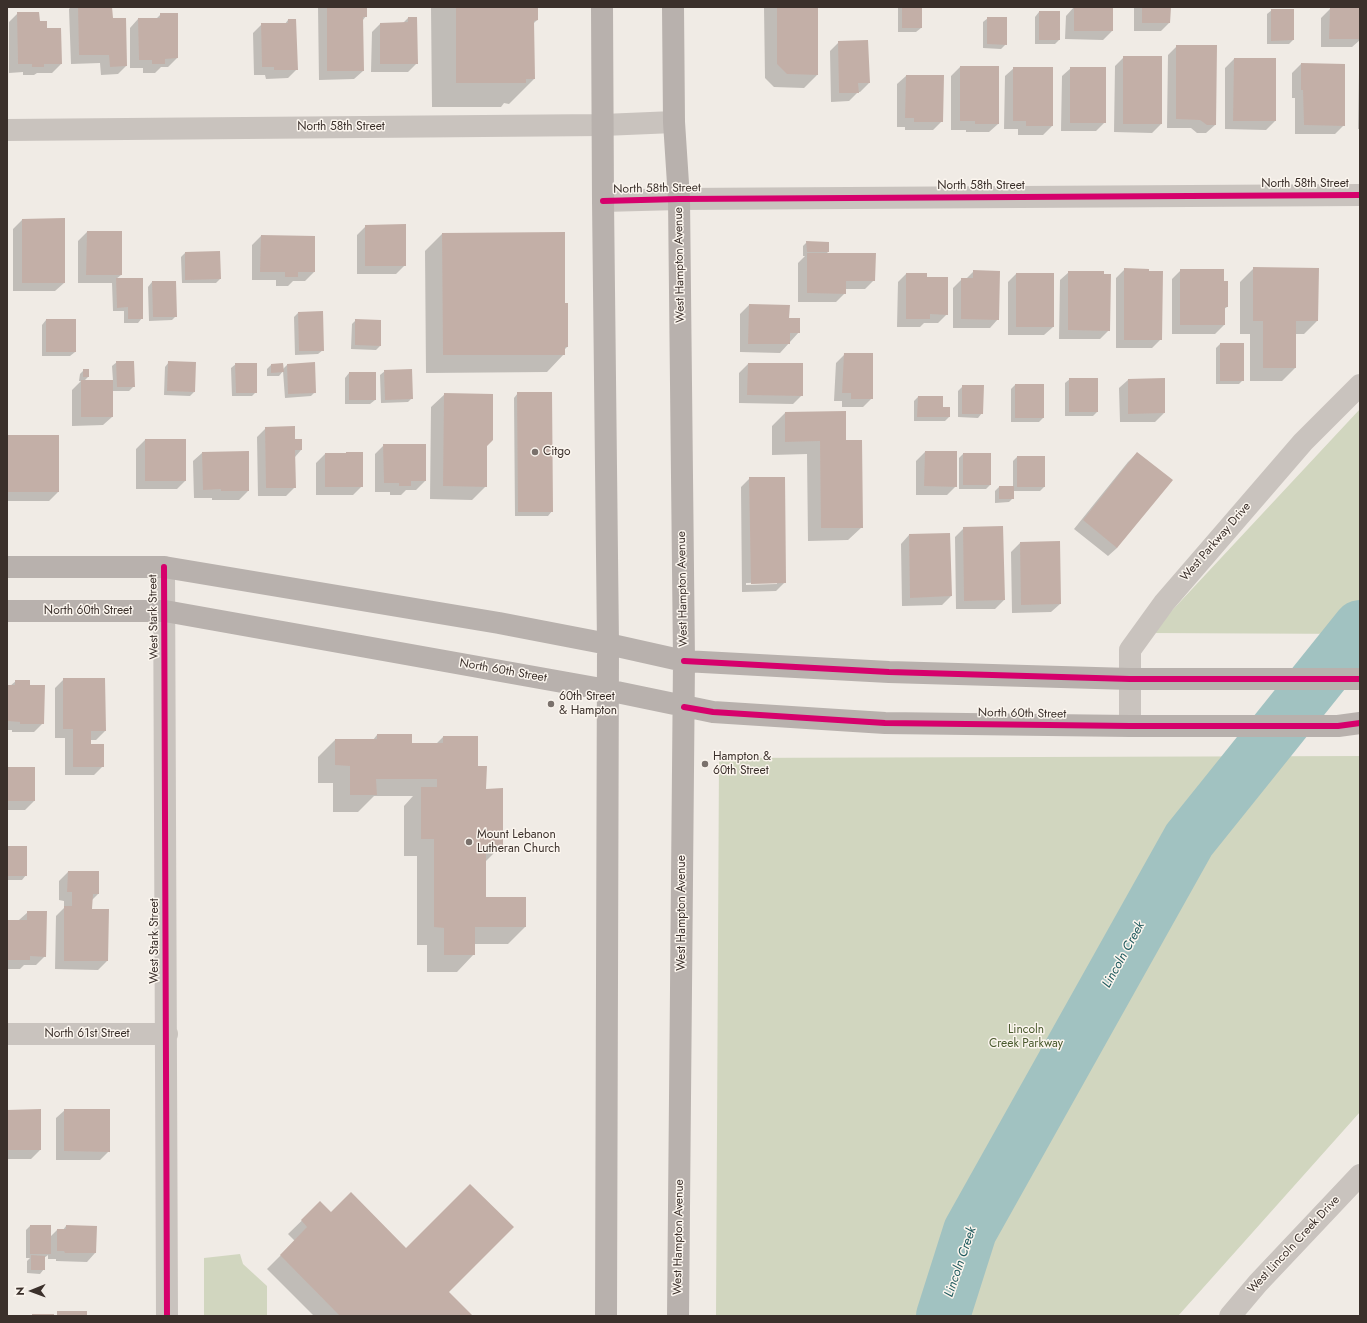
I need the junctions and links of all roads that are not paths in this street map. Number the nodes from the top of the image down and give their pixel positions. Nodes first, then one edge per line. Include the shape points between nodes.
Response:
1 (602, 7) edge
2 (673, 7) edge
3 (674, 122) junction
4 (603, 125) junction
5 (7, 130) edge
6 (1360, 195) edge
7 (679, 198) junction
8 (603, 201) junction
9 (1360, 384) edge
10 (7, 567) edge
11 (164, 567) junction
12 (165, 610) junction
13 (7, 611) edge
14 (608, 644) junction
15 (684, 660) junction
16 (1130, 679) junction
17 (1360, 680) edge
18 (607, 690) junction
19 (684, 706) junction
20 (1360, 723) edge
21 (1130, 726) junction
22 (7, 1034) edge
23 (167, 1034) junction
24 (1360, 1175) edge
25 (167, 1316) edge
26 (606, 1316) edge
27 (678, 1316) edge
28 (1230, 1316) edge

1 - 4 main road
2 - 3 main road, West Hampton Avenue
3 - 4 street, North 58th Street
3 - 7 main road, West Hampton Avenue
4 - 5 street, North 58th Street
4 - 8 main road
6 - 7 street, North 58th Street
7 - 8 street, North 58th Street
7 - 15 main road, West Hampton Avenue
8 - 14 main road
9 - 16 street, West Parkway Drive via 1303,442 1164,603 1130,650
10 - 11 main road
11 - 12 street, West Stark Street
11 - 14 main road
12 - 13 main road, North 60th Street
12 - 18 main road, North 60th Street
12 - 23 street, West Stark Street
14 - 15 main road
14 - 18 main road
15 - 16 main road via 889,672
15 - 19 main road, West Hampton Avenue
16 - 17 main road
16 - 21 street, West Parkway Drive
18 - 19 main road, North 60th Street
18 - 26 main road
19 - 21 main road, North 60th Street via 713,712 885,723
19 - 27 main road, West Hampton Avenue
20 - 21 main road, North 60th Street via 1338,726
22 - 23 street, North 61st Street
23 - 25 street, West Stark Street
24 - 28 street, West Lincoln Creek Drive

